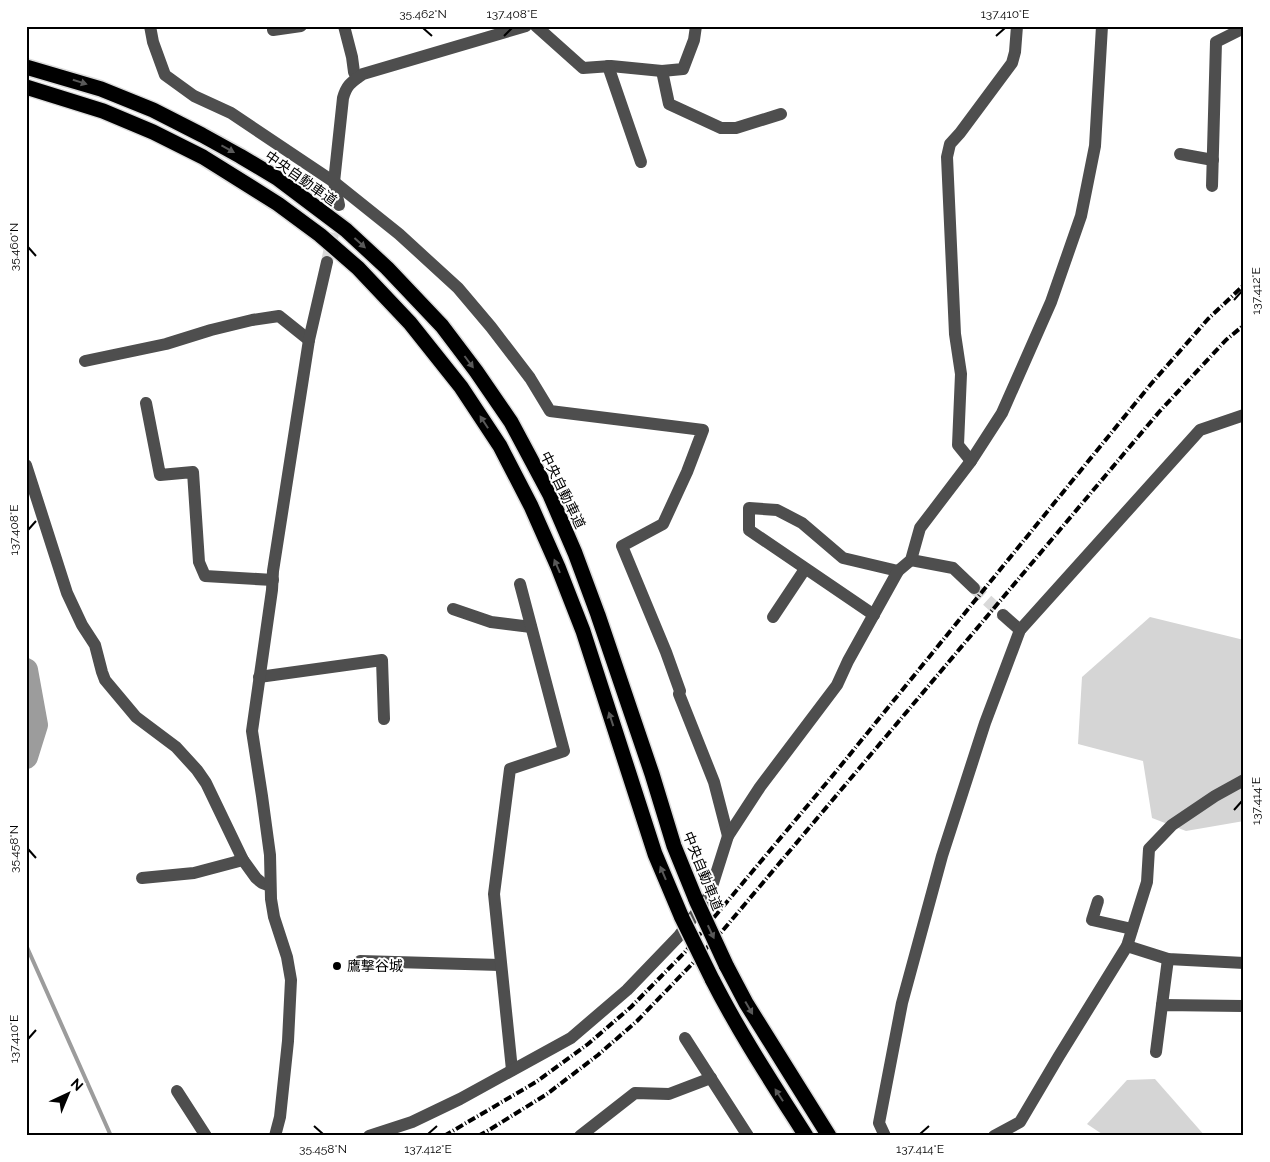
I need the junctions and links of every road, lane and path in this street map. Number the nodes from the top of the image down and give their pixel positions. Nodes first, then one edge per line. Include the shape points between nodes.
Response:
1 (150, 26) edge
2 (301, 26) edge
3 (344, 26) edge
4 (526, 26) edge
5 (536, 26) edge
6 (696, 26) edge
7 (1017, 26) edge
8 (1102, 26) edge
9 (1244, 28) edge
10 (273, 30) dead end
11 (608, 66) junction
12 (30, 68) edge
13 (662, 71) junction
14 (358, 78) junction
15 (26, 87) edge
16 (782, 114) dead end
17 (1180, 154) dead end
18 (1213, 160) junction
19 (641, 162) dead end
20 (334, 182) junction
21 (1212, 186) dead end
22 (339, 205) tunnel mouth
23 (327, 262) tunnel mouth
24 (310, 340) junction
25 (85, 361) dead end
26 (146, 404) dead end
27 (1244, 415) edge
28 (971, 461) junction
29 (26, 465) edge
30 (911, 560) junction
31 (805, 568) junction
32 (898, 571) junction
33 (273, 580) junction
34 (520, 584) dead end
35 (974, 588) tunnel mouth
36 (453, 609) dead end
37 (874, 615) junction
38 (1003, 615) tunnel mouth
39 (773, 617) dead end
40 (531, 627) junction
41 (1020, 630) junction
42 (259, 677) junction
43 (384, 719) dead end
44 (1244, 780) edge
45 (728, 836) junction
46 (243, 860) junction
47 (142, 878) dead end
48 (270, 886) junction
49 (1098, 901) dead end
50 (1132, 929) junction
51 (1127, 946) junction
52 (1168, 960) junction
53 (360, 961) dead end
54 (1244, 962) edge
55 (500, 965) junction
56 (1162, 1005) junction
57 (1243, 1005) edge
58 (685, 1038) dead end
59 (1156, 1052) dead end
60 (512, 1070) junction
61 (711, 1078) junction
62 (177, 1091) dead end
63 (206, 1136) edge
64 (275, 1136) edge
65 (369, 1136) edge
66 (580, 1136) edge
67 (748, 1136) edge
68 (806, 1136) edge
69 (829, 1136) edge
70 (885, 1136) edge
71 (994, 1136) edge

1 - 20 street via 165,75 194,96 230,113
2 - 10 street
3 - 14 street
4 - 14 street
5 - 11 street via 583,68
6 - 13 street via 683,69
7 - 28 street via 1012,63 950,144 946,157 955,334 961,374 958,445
8 - 28 street via 1095,146 1081,216 1051,302 1002,413
9 - 18 street via 1216,42
11 - 13 street
11 - 19 street
12 -> 69 highway, 中央自動車道, bridge via 101,89 153,110 277,178 346,230 387,268 442,326 476,371 511,422 576,553 674,846 696,900 746,1003
13 - 16 street via 669,104 722,128 736,128
14 - 20 street via 350,82 343,98
68 -> 15 highway, bridge via 752,1053 682,918 655,854 558,567 500,446 461,387 410,323 358,268 278,204 203,157 153,132 103,111
17 - 18 street
18 - 21 street
20 - 22 street
20 - 45 street via 399,234 458,288 530,378 550,411 703,430 663,524 622,546 714,782
23 - 24 street
24 - 25 street via 279,316
24 - 33 street
26 - 33 street via 160,475 193,472 200,562 205,576
27 - 41 street via 1200,430
28 - 30 street via 920,528
29 - 46 street via 66,593 95,645 105,680 136,717 176,747 197,770
30 - 32 street
30 - 35 street via 953,568
31 - 32 street via 749,530 749,508 777,510 802,524 843,558
31 - 37 street
31 - 39 street
32 - 37 street
33 - 42 street
34 - 40 street
36 - 40 street via 491,622
37 - 45 street via 837,685 760,787
38 - 41 street
40 - 55 street via 564,751 510,769 494,894
41 - 70 street via 985,723 942,856 902,1003 880,1123
42 - 43 street via 382,660
42 - 48 street via 252,731 270,855
44 - 50 street via 1172,825 1149,849 1147,882
45 - 60 street via 709,896 678,937 627,990 571,1038
46 - 47 street via 194,873
46 - 48 street via 256,878
48 - 64 street via 272,908 291,980 287,1059
49 - 50 street via 1092,920
50 - 51 street
51 - 52 street
51 - 71 street via 1020,1122
52 - 54 street
52 - 56 street
53 - 55 street
55 - 60 street
56 - 57 street
56 - 59 street
58 - 61 street
60 - 65 street via 412,1122
61 - 66 street via 669,1094 636,1093
61 - 67 street
62 - 63 street

